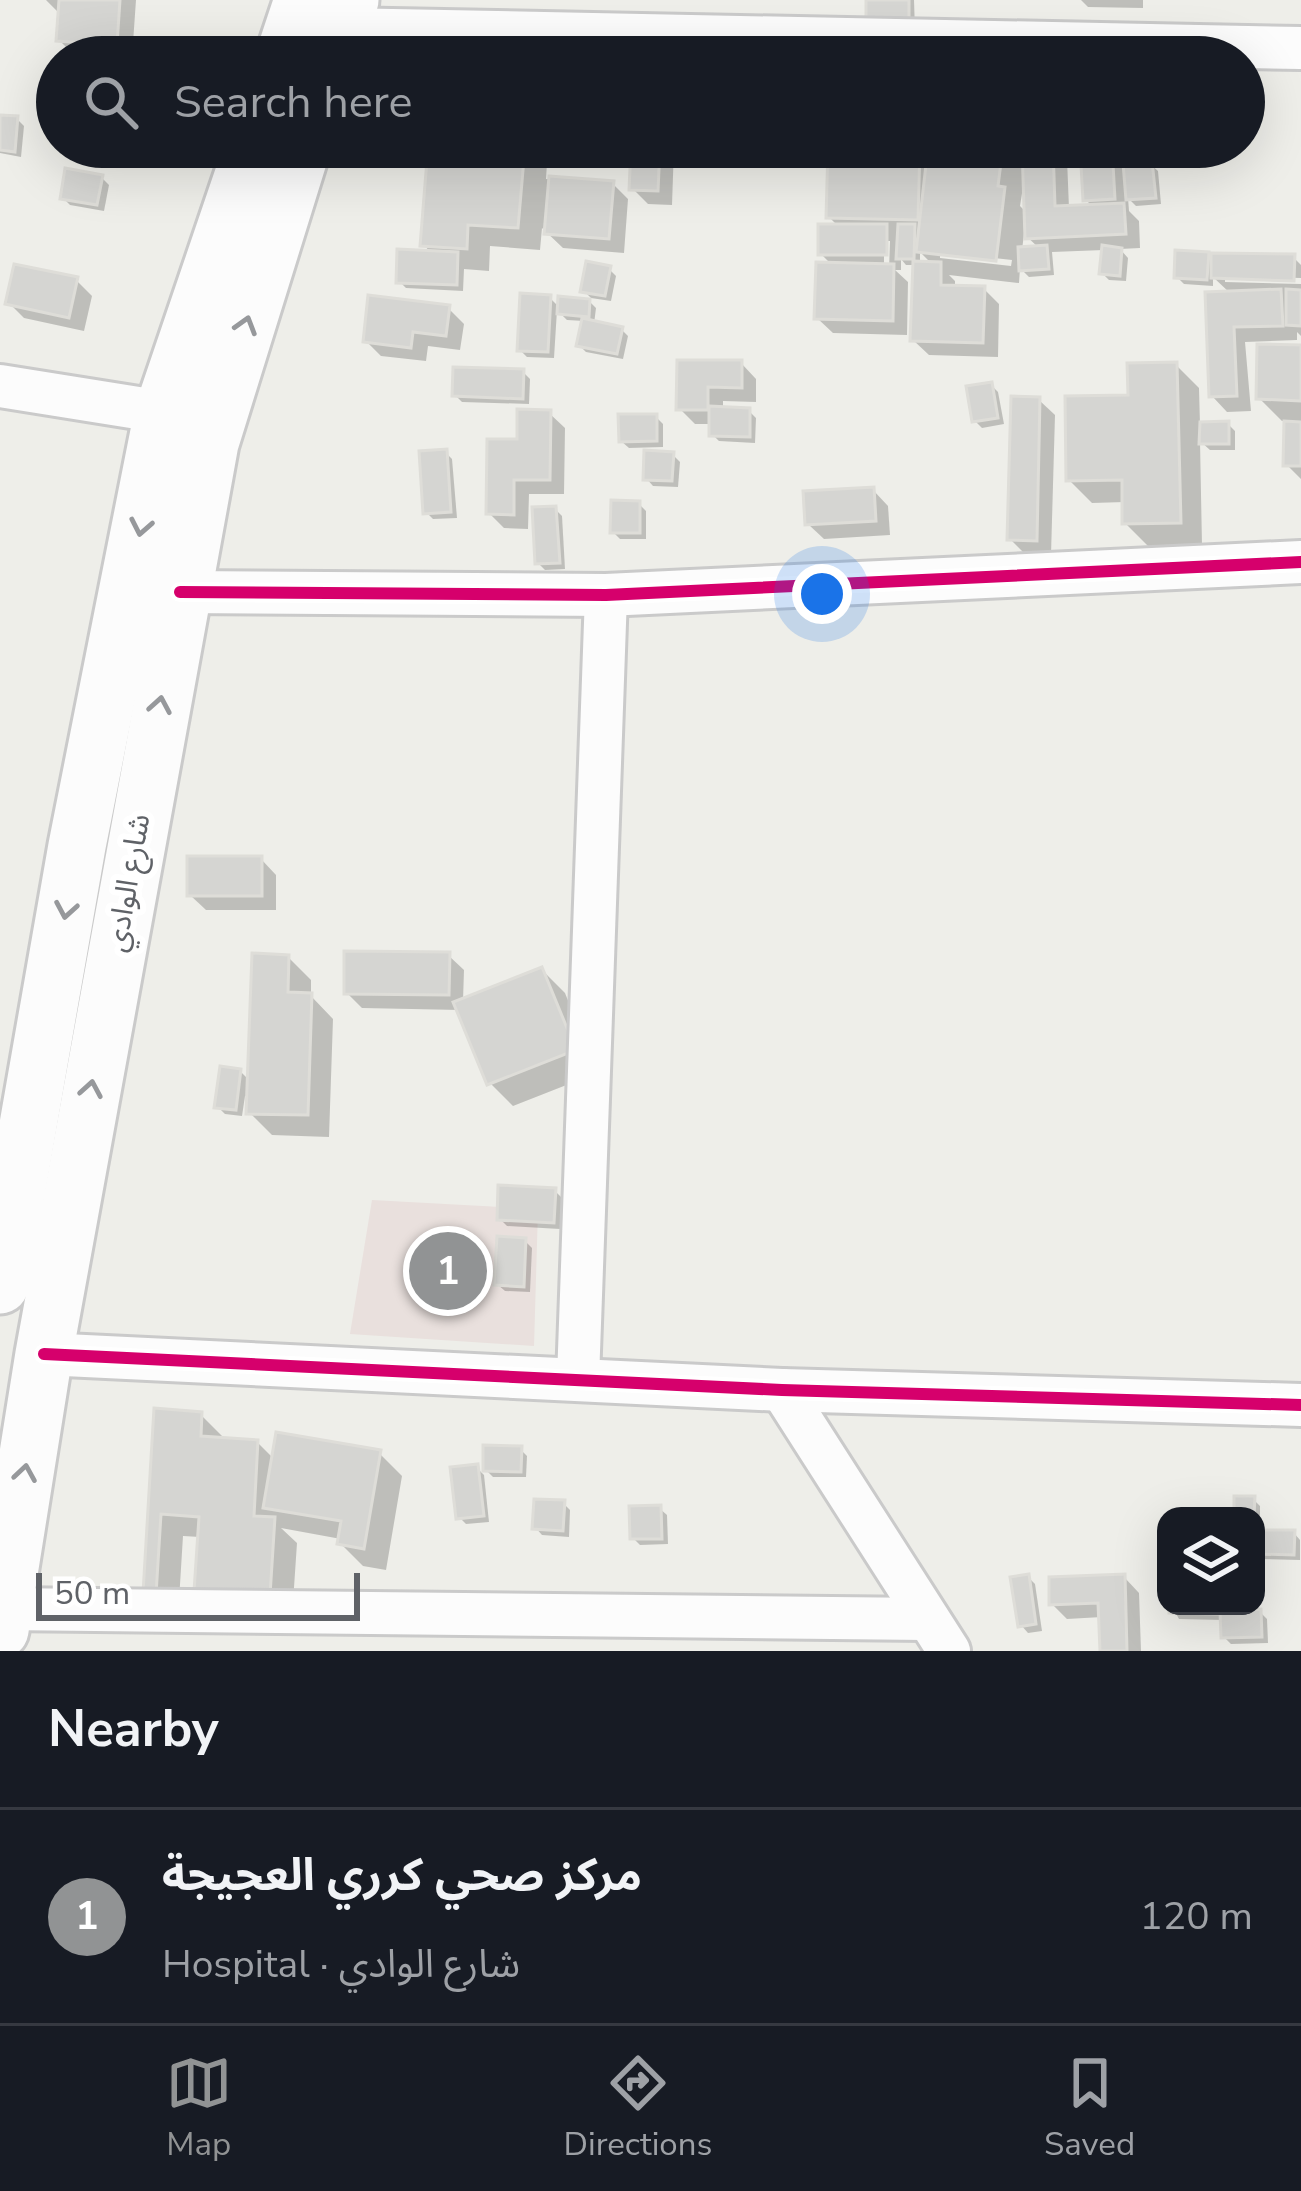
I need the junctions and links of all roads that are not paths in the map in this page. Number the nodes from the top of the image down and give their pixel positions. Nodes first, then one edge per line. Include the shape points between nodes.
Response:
1 (331, 22) edge
2 (853, 36) edge
3 (1265, 47) edge
4 (1301, 48) edge
5 (246, 168) edge
6 (295, 168) edge
7 (0, 386) edge
8 (164, 412) junction
9 (1301, 562) edge
10 (180, 592) junction
11 (606, 595) junction
12 (0, 1285) edge
13 (44, 1354) junction
14 (578, 1379) junction
15 (782, 1390) junction
16 (1301, 1406) edge
17 (2, 1620) edge
18 (938, 1635) edge

1 - 2 street
3 - 4 street
5 - 8 main road, شارع الوادي
10 -> 6 main road, شارع الوادي via 210,443
7 - 8 street
8 -> 12 main road, شارع الوادي
9 - 11 street
10 - 11 street
13 -> 10 main road, شارع الوادي
11 - 14 street
13 - 14 street
17 -> 13 main road, شارع الوادي
14 - 15 street
15 - 16 street
15 - 18 street
17 - 18 street

